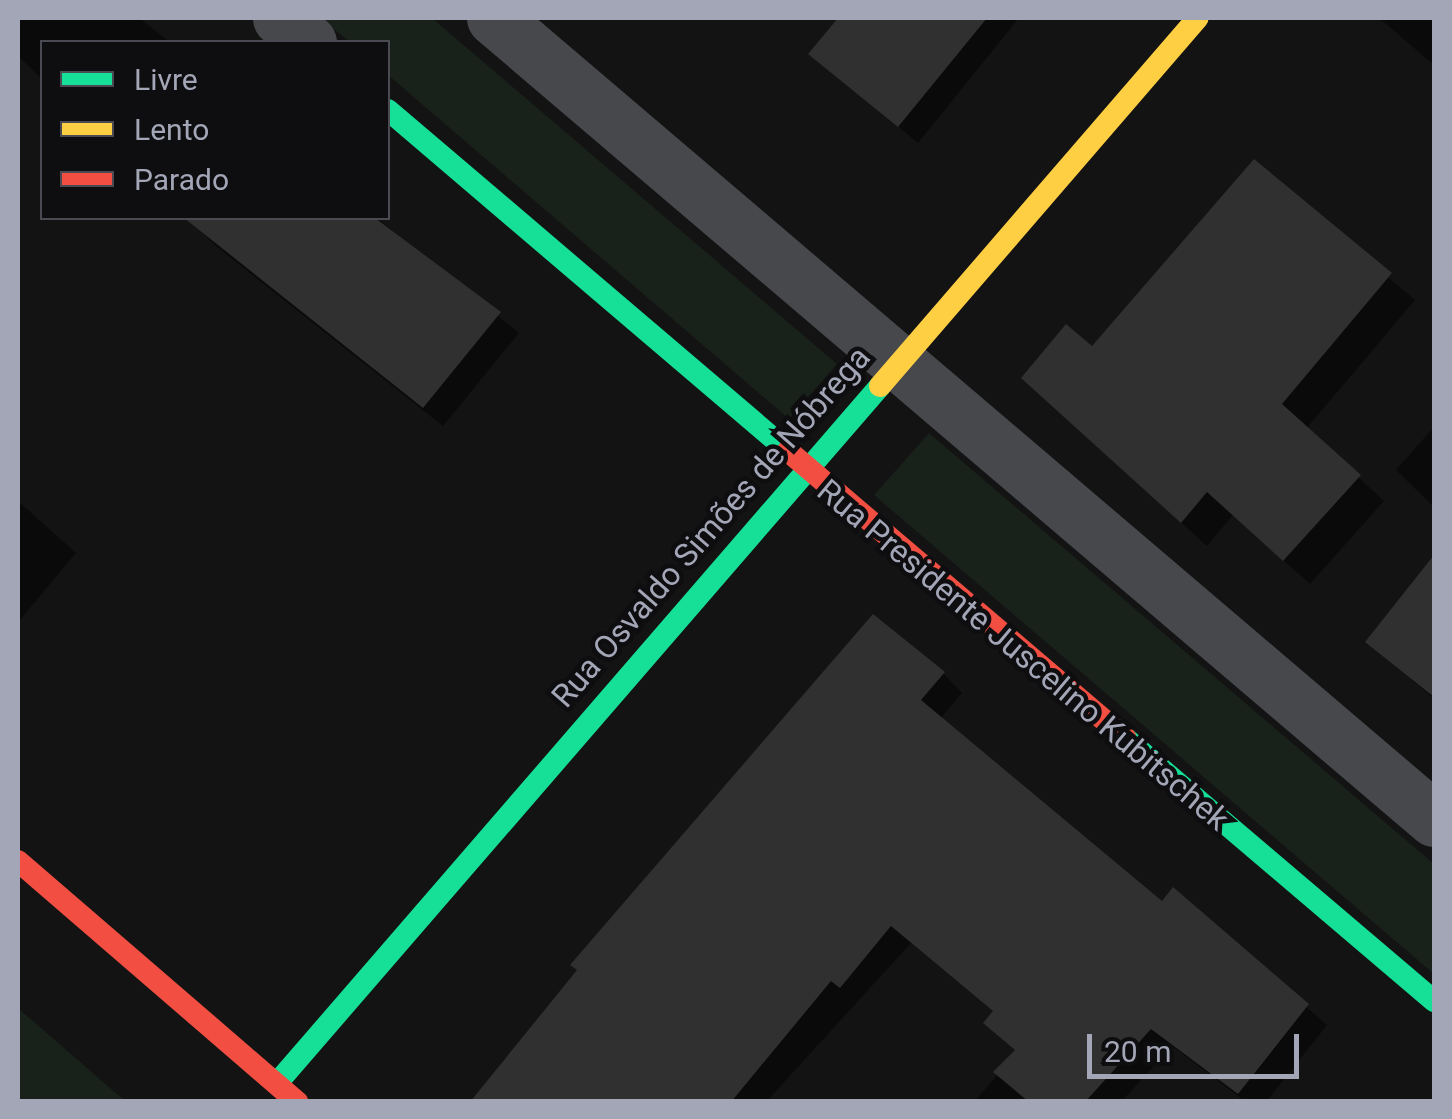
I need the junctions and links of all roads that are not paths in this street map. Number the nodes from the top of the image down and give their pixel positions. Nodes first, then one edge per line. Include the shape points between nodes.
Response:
1 (280, 18) edge
2 (494, 18) edge
3 (1198, 18) edge
4 (307, 40) edge
5 (390, 112) edge
6 (896, 362) junction
7 (803, 470) junction
8 (1434, 819) edge
9 (18, 861) edge
10 (1434, 1001) edge
11 (278, 1082) junction
12 (297, 1102) edge

1 - 4 street
2 - 6 street
3 - 6 main road, Rua Osvaldo Simões de Nóbrega
5 - 7 main road, Rua Presidente Juscelino Kubitschek
6 - 7 main road, Rua Osvaldo Simões de Nóbrega
6 - 8 street
7 - 10 main road, Rua Presidente Juscelino Kubitschek
7 - 11 main road, Rua Osvaldo Simões de Nóbrega
9 - 11 main road
11 - 12 main road

